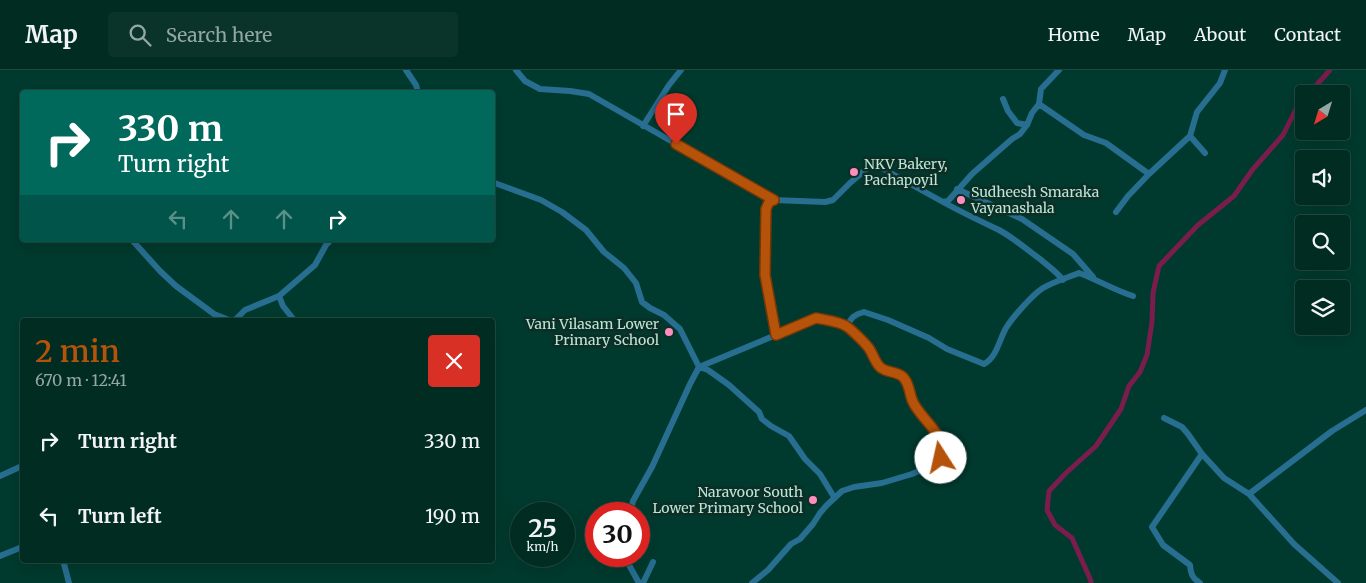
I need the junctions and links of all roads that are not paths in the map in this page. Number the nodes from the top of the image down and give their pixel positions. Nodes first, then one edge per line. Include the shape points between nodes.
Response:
1 (406, 70) edge
2 (516, 70) edge
3 (681, 70) edge
4 (1059, 70) edge
5 (1225, 70) edge
6 (417, 90) edge
7 (1003, 99) dead end
8 (1039, 104) junction
9 (643, 126) junction
10 (1027, 126) junction
11 (1190, 136) junction
12 (1205, 153) dead end
13 (1149, 174) junction
14 (495, 183) edge
15 (957, 190) junction
16 (774, 200) junction
17 (943, 202) junction
18 (1116, 212) dead end
19 (134, 242) edge
20 (329, 242) edge
21 (1063, 280) junction
22 (1095, 280) junction
23 (279, 296) junction
24 (1133, 296) dead end
25 (224, 318) edge
26 (237, 318) edge
27 (292, 318) edge
28 (846, 326) junction
29 (776, 335) junction
30 (699, 367) junction
31 (1366, 410) edge
32 (1164, 418) dead end
33 (1202, 454) junction
34 (20, 467) edge
35 (0, 476) edge
36 (1250, 494) junction
37 (834, 497) junction
38 (633, 502) edge
39 (20, 549) edge
40 (0, 556) edge
41 (653, 562) dead end
42 (64, 563) edge
43 (630, 567) edge
44 (69, 583) edge
45 (639, 583) edge
46 (643, 583) edge
47 (752, 583) edge
48 (1200, 583) edge
49 (1338, 583) edge

1 - 6 street
2 - 9 street via 525,81 540,89 588,94
3 - 9 street
4 - 8 street via 1041,89
5 - 11 street via 1220,83 1197,112
7 - 10 street via 1016,123
8 - 10 street
8 - 13 street via 1084,135 1106,143
9 - 16 street
10 - 15 street
11 - 12 street
11 - 13 street
13 - 18 street
14 - 30 street via 541,200 586,230 636,283 642,302 680,329
15 - 17 street
15 - 22 street via 1022,219 1073,254
16 - 17 street via 833,200 871,165
16 - 29 street via 766,209 765,275
17 - 21 street via 1023,245
19 - 25 street via 176,286 209,312
20 - 23 street via 315,265
21 - 22 street via 1080,273
21 - 28 street via 1044,288 1029,300 1006,328 990,360 984,364 864,312 853,317
22 - 24 street
23 - 26 street via 245,310
23 - 27 street
28 - 29 street via 816,318
28 - 37 street via 869,348 881,369 899,373 905,379 912,400 941,441 942,451 941,458 925,469 882,483 854,487
29 - 30 street
30 - 37 street via 729,385 771,426 789,436
30 - 38 street
31 - 36 street via 1332,431
32 - 33 street via 1182,427
33 - 36 street via 1224,478
33 - 48 street via 1152,526 1163,545 1190,565 1194,580
34 - 35 street
36 - 49 street via 1294,544
37 - 47 street via 800,538
39 - 40 street
41 - 46 street
42 - 44 street
43 - 45 street

